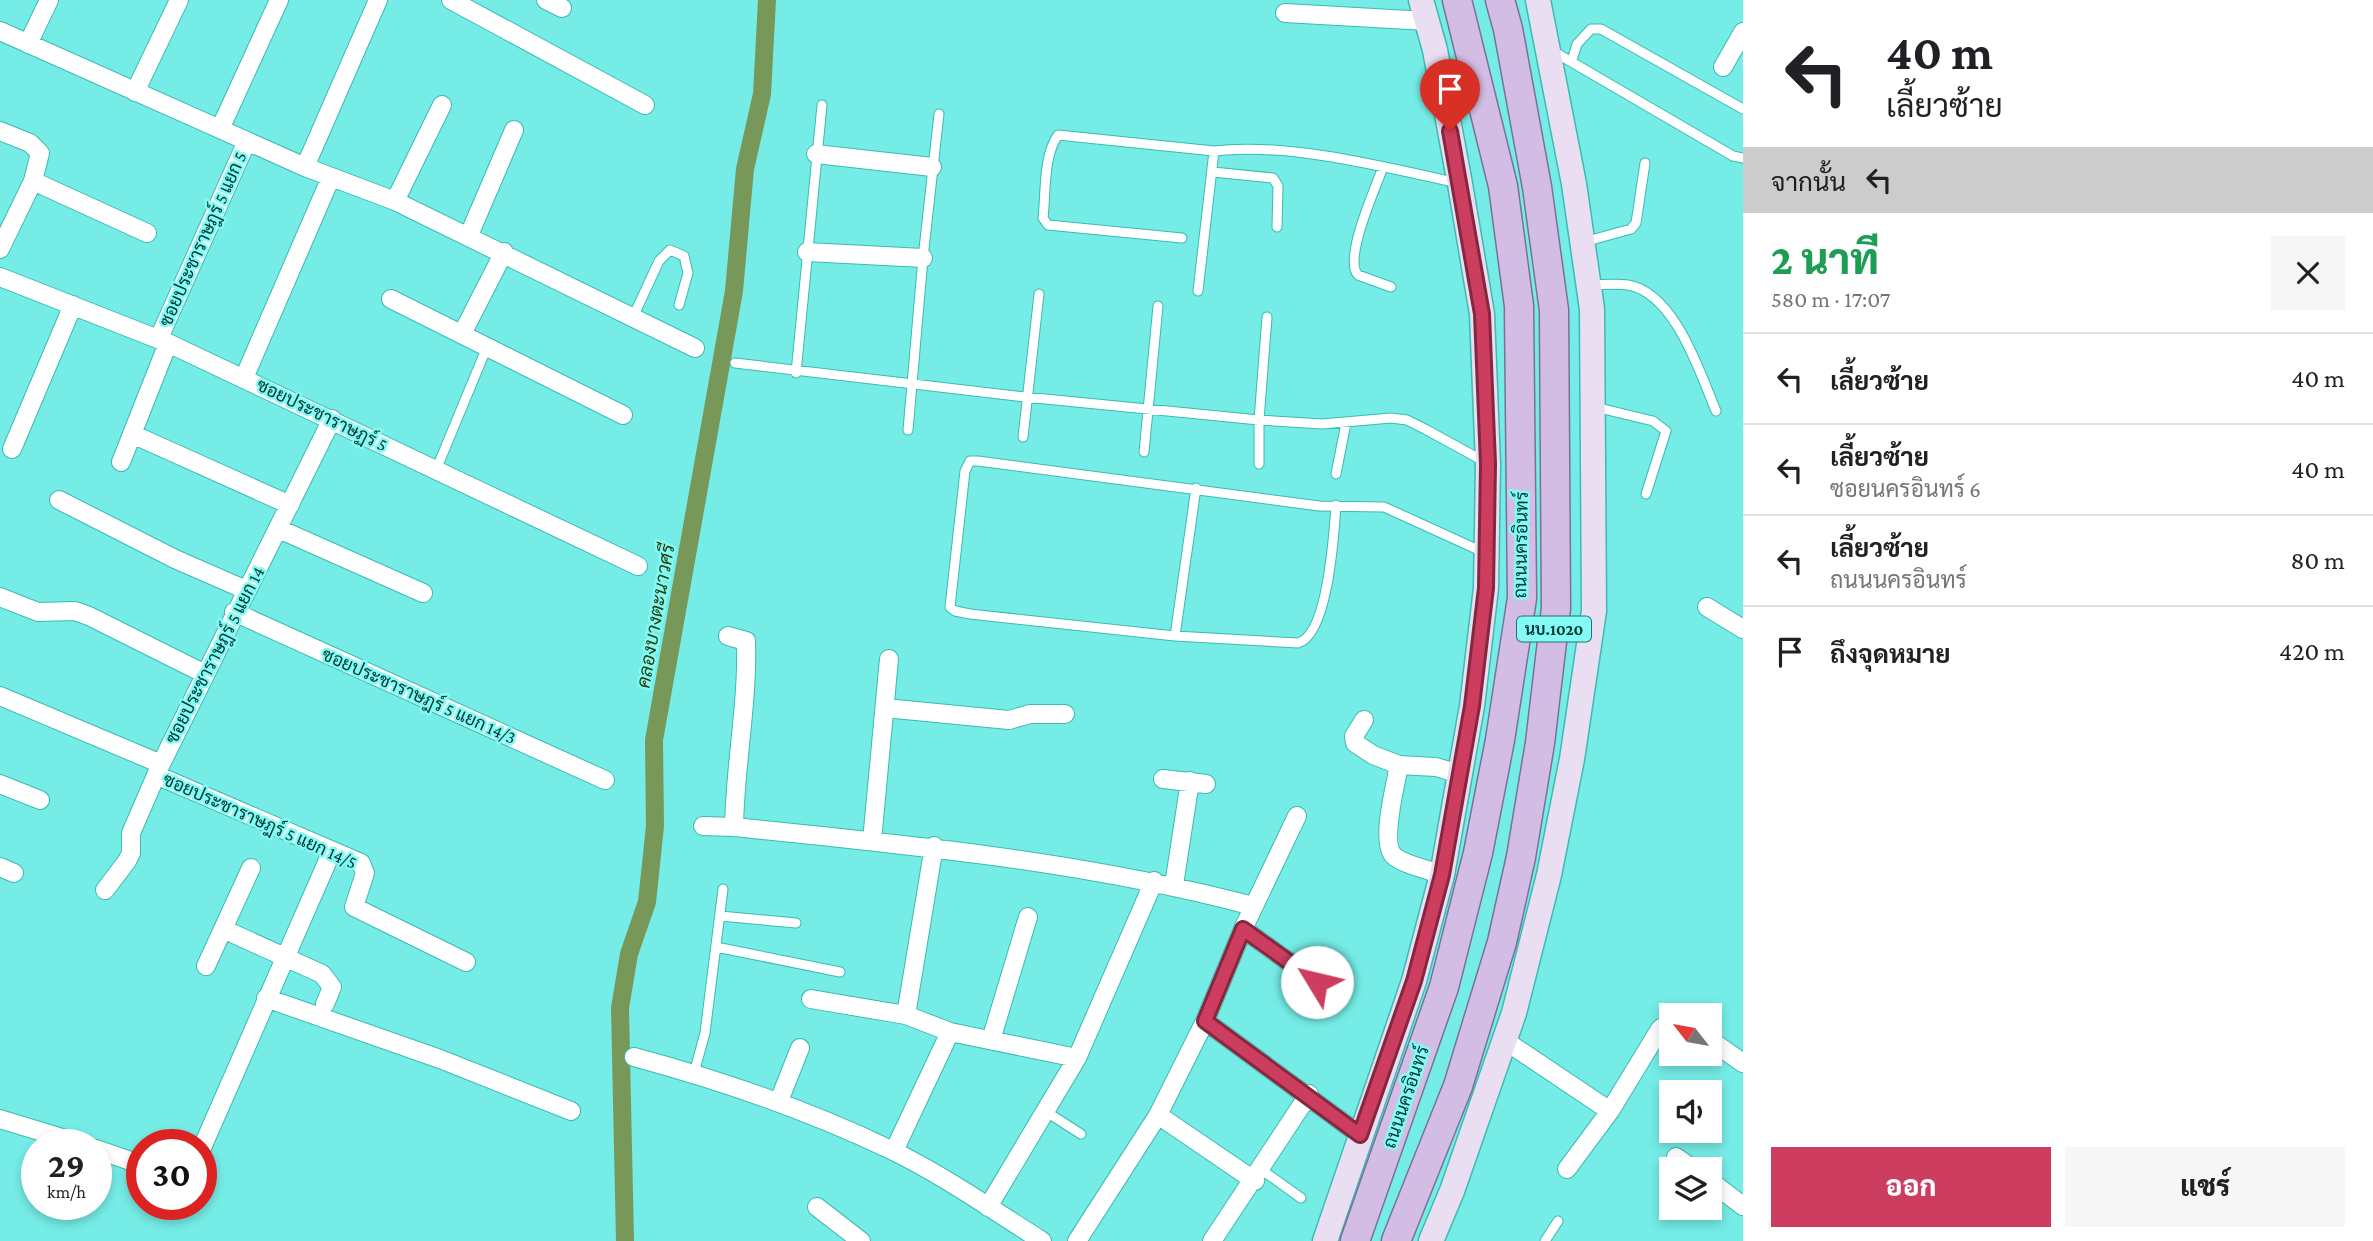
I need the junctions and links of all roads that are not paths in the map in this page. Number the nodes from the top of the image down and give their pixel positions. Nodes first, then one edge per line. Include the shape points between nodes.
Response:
1 (49, 0) edge
2 (178, 0) edge
3 (279, 0) edge
4 (378, 0) edge
5 (451, 0) edge
6 (1457, 0) edge
7 (1500, 0) edge
8 (1538, 0) edge
9 (1424, 10) edge
10 (1285, 13) dead end
11 (0, 31) edge
12 (1743, 32) edge
13 (28, 44) junction
14 (1550, 49) junction
15 (1572, 60) junction
16 (1723, 67) dead end
17 (135, 92) junction
18 (442, 105) dead end
19 (645, 105) dead end
20 (822, 105) dead end
21 (1743, 109) edge
22 (939, 114) dead end
23 (220, 129) junction
24 (514, 130) dead end
25 (0, 131) edge
26 (247, 141) junction
27 (1214, 151) junction
28 (816, 154) junction
29 (1743, 158) edge
30 (1645, 163) dead end
31 (305, 167) junction
32 (932, 167) junction
33 (1383, 167) junction
34 (1213, 172) junction
35 (331, 177) junction
36 (33, 181) junction
37 (1460, 184) junction
38 (395, 201) junction
39 (1277, 227) dead end
40 (147, 233) dead end
41 (468, 235) junction
42 (1182, 238) dead end
43 (1582, 242) junction
44 (0, 249) edge
45 (807, 251) junction
46 (503, 252) junction
47 (923, 258) junction
48 (0, 277) edge
49 (1588, 285) junction
50 (1391, 287) dead end
51 (1198, 290) dead end
52 (1039, 294) dead end
53 (391, 299) dead end
54 (73, 305) junction
55 (679, 305) dead end
56 (1158, 306) dead end
57 (633, 317) junction
58 (1267, 317) dead end
59 (462, 334) junction
60 (163, 340) junction
61 (487, 347) junction
62 (695, 348) dead end
63 (735, 363) dead end
64 (796, 373) junction
65 (244, 378) junction
66 (911, 385) junction
67 (1025, 397) junction
68 (1593, 407) junction
69 (1147, 410) junction
70 (1716, 411) dead end
71 (622, 415) dead end
72 (332, 419) junction
73 (1259, 420) junction
74 (1346, 423) junction
75 (908, 430) dead end
76 (132, 434) junction
77 (1023, 437) dead end
78 (12, 449) dead end
79 (1144, 452) dead end
80 (121, 462) dead end
81 (1259, 464) dead end
82 (1488, 464) junction
83 (436, 470) junction
84 (1336, 474) dead end
85 (1196, 488) junction
86 (1646, 494) dead end
87 (58, 500) dead end
88 (290, 505) junction
89 (1336, 505) junction
90 (279, 529) junction
91 (1489, 555) junction
92 (638, 566) dead end
93 (246, 590) junction
94 (423, 593) dead end
95 (0, 597) edge
96 (1707, 607) dead end
97 (234, 612) junction
98 (1743, 629) edge
99 (728, 636) dead end
100 (1175, 636) junction
101 (889, 659) dead end
102 (203, 674) junction
103 (0, 696) edge
104 (885, 708) junction
105 (1065, 715) dead end
106 (1364, 720) dead end
107 (1399, 765) junction
108 (158, 769) junction
109 (1459, 774) junction
110 (1163, 779) dead end
111 (605, 780) dead end
112 (0, 784) edge
113 (40, 800) dead end
114 (1297, 816) dead end
115 (703, 826) dead end
116 (734, 827) junction
117 (872, 841) junction
118 (934, 846) junction
119 (332, 851) junction
120 (251, 869) dead end
121 (1442, 875) junction
122 (1154, 881) junction
123 (1174, 885) junction
124 (723, 889) dead end
125 (105, 890) dead end
126 (1254, 906) junction
127 (720, 916) junction
128 (1028, 917) dead end
129 (796, 923) dead end
130 (223, 929) junction
131 (1243, 929) junction
132 (716, 947) junction
133 (285, 957) junction
134 (466, 962) dead end
135 (206, 965) dead end
136 (840, 972) dead end
137 (1335, 995) dead end
138 (266, 998) junction
139 (811, 999) dead end
140 (325, 1004) dead end
141 (906, 1015) junction
142 (1205, 1021) junction
143 (1659, 1031) edge
144 (950, 1032) junction
145 (991, 1040) junction
146 (1504, 1040) junction
147 (800, 1048) dead end
148 (1722, 1048) edge
149 (635, 1057) dead end
150 (1077, 1058) junction
151 (1743, 1063) edge
152 (694, 1073) junction
153 (1309, 1094) junction
154 (779, 1101) junction
155 (571, 1111) dead end
156 (1045, 1111) junction
157 (1610, 1111) junction
158 (1158, 1115) junction
159 (0, 1119) edge
160 (33, 1129) edge
161 (210, 1129) edge
162 (1081, 1134) dead end
163 (1360, 1135) junction
164 (894, 1151) junction
165 (1384, 1161) junction
166 (1567, 1169) dead end
167 (1258, 1175) junction
168 (1418, 1186) junction
169 (1722, 1190) edge
170 (1301, 1198) dead end
171 (988, 1206) junction
172 (1743, 1206) edge
173 (817, 1207) dead end
174 (1558, 1221) dead end
175 (861, 1241) edge
176 (1042, 1241) edge
177 (1077, 1241) edge
178 (1212, 1241) edge
179 (1325, 1241) edge
180 (1340, 1241) edge
181 (1355, 1241) edge
182 (1396, 1241) edge
183 (1409, 1241) edge
184 (1431, 1241) edge
185 (1545, 1241) edge

1 - 13 street
2 - 17 street
3 - 23 street
4 - 31 street
5 - 19 street
6 - 165 main road, ถนนนครอินทร์ / นบ.1020 via 1503,187 1520,306 1522,598 1478,853 1444,988
7 - 168 main road, ถนนนครอินทร์ / นบ.1020 via 1537,187 1554,310 1556,608 1540,743 1502,942 1458,1086
8 - 14 main road, นบ.1020
9 - 10 street
9 - 37 main road, ถนนนครอินทร์
11 - 13 street
12 - 16 street
13 - 17 street
14 - 15 lane
14 - 43 main road, นบ.1020
15 - 21 lane via 1584,35 1601,29
15 - 29 lane via 1721,150
17 - 23 street
18 - 38 street
20 - 28 lane
22 - 32 lane
23 - 26 street
24 - 41 street
25 - 36 street via 30,143 40,153
26 - 31 street
26 - 60 street, ซอยประชาราษฎร์ 5 แยก 5
27 - 33 lane via 1235,148
27 - 34 lane
27 - 42 lane via 1058,135 1053,144 1043,218 1048,225
28 - 32 street
28 - 45 lane
30 - 43 lane via 1636,223 1631,229
31 - 35 street
32 - 47 lane
33 - 37 lane
33 - 50 lane via 1352,264 1358,275
34 - 39 lane via 1273,178 1278,186
34 - 51 lane
35 - 38 street
35 - 65 street
36 - 40 street
36 - 44 street
37 - 82 main road, ถนนนครอินทร์ via 1482,314
38 - 41 street
41 - 46 street
43 - 49 main road, นบ.1020
45 - 47 street
45 - 64 lane
46 - 57 street
46 - 59 street
47 - 66 lane
48 - 54 street, ซอยประชาราษฏร์ 5
49 - 68 main road, นบ.1020
49 - 70 lane via 1630,285 1657,300 1679,328
52 - 67 lane
53 - 59 street
54 - 60 street, ซอยประชาราษฏร์ 5
54 - 78 street
55 - 57 lane via 688,273 684,256 670,250 659,261
56 - 69 lane
57 - 62 street
58 - 73 lane
59 - 61 street
60 - 65 street, ซอยประชาราษฏร์ 5
60 - 76 street, ซอยประชาราษฎร์ 5 แยก 5
61 - 71 street
61 - 83 lane
63 - 64 lane
64 - 66 lane
65 - 72 street, ซอยประชาราษฏร์ 5
66 - 67 lane
66 - 75 lane
67 - 69 lane
67 - 77 lane
68 - 86 lane via 1653,421 1666,431
68 - 146 main road, นบ.1020 via 1594,611 1549,875
69 - 73 lane
69 - 79 lane
72 - 83 street, ซอยประชาราษฏร์ 5
72 - 88 street, ซอยประชาราษฎร์ 5 แยก 14
73 - 74 lane
73 - 81 lane
74 - 82 lane via 1407,420
74 - 84 lane
76 - 80 street, ซอยประชาราษฎร์ 5 แยก 5
76 - 88 street
82 - 91 main road, ถนนนครอินทร์
83 - 92 street, ซอยประชาราษฏร์ 5
85 - 89 lane
85 - 100 lane
85 - 100 lane via 978,461 966,466 950,607
87 - 93 street
88 - 90 street, ซอยประชาราษฎร์ 5 แยก 14
89 - 91 lane via 1384,508
89 - 100 lane via 1333,552 1315,628 1307,641
90 - 93 street, ซอยประชาราษฎร์ 5 แยก 14
90 - 94 street
91 - 109 main road, ถนนนครอินทร์ via 1472,706
93 - 97 street, ซอยประชาราษฎร์ 5 แยก 14
95 - 102 street via 29,610 75,611 89,616
96 - 98 street
97 - 102 street, ซอยประชาราษฎร์ 5 แยก 14
97 - 111 street, ซอยประชาราษฎร์ 5 แยก 14/3
99 - 116 street via 746,641
101 - 104 street
102 - 108 street, ซอยประชาราษฎร์ 5 แยก 14
103 - 108 street, ซอยประชาราษฎร์ 5 แยก 14/5
104 - 105 street via 1009,720 1030,714
104 - 117 street
106 - 107 street via 1353,736 1354,743
107 - 109 street via 1436,767
107 - 121 street via 1388,850 1396,858
108 - 119 street, ซอยประชาราษฎร์ 5 แยก 14/5
108 - 125 street, ซอยประชาราษฎร์ 5 แยก 14 via 131,833 127,862
109 - 121 main road, ถนนนครอินทร์
110 - 123 street via 1198,782
112 - 113 street
114 - 126 street
115 - 116 street
116 - 117 street
117 - 118 street
118 - 122 street
118 - 141 street
119 - 133 street
119 - 134 street, ซอยประชาราษฎร์ 5 แยก 14/5 via 365,867 354,907
120 - 130 street
121 - 163 main road, ถนนนครอินทร์ via 1414,981
122 - 123 street
122 - 150 street
123 - 126 street
124 - 127 lane
126 - 131 street
127 - 129 lane
127 - 132 lane
128 - 145 street
130 - 133 street
130 - 135 street
131 - 137 street
131 - 142 street
132 - 136 lane
132 - 152 lane via 705,1033
133 - 138 street
133 - 140 street via 328,980 332,987
138 - 155 street
138 - 161 street
139 - 141 street
141 - 144 street
142 - 153 street
142 - 158 street
143 - 157 street
144 - 145 street
144 - 164 street
145 - 150 street
146 - 157 street
146 - 184 main road, นบ.1020
147 - 154 street
148 - 151 street
149 - 152 street
150 - 156 street
152 - 154 street
153 - 163 street
153 - 167 street
154 - 164 street
156 - 162 lane
156 - 171 street
157 - 166 street
158 - 167 street
158 - 177 street
159 - 160 street
163 - 179 main road, ถนนนครอินทร์
164 - 171 street
165 - 180 main road via 1368,1175
165 - 181 main road, ถนนนครอินทร์ / นบ.1020
167 - 170 lane
167 - 178 street
168 - 182 main road, ถนนนครอินทร์ / นบ.1020
168 - 183 main road via 1420,1200
169 - 172 street
171 - 176 street
173 - 175 street
174 - 185 lane

